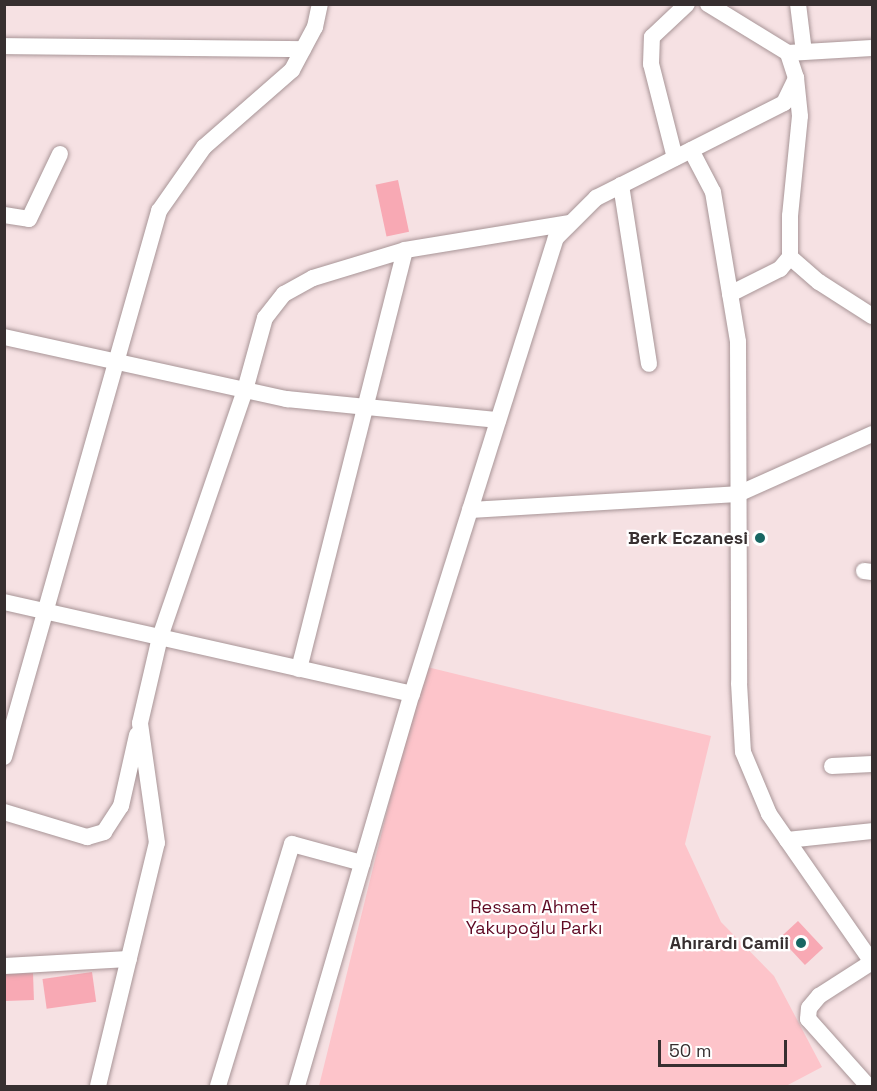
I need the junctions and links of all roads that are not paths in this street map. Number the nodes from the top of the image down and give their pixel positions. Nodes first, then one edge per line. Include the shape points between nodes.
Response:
1 (320, 4) edge
2 (687, 4) edge
3 (708, 4) edge
4 (798, 4) edge
5 (4, 46) edge
6 (873, 48) edge
7 (303, 49) junction
8 (796, 53) junction
9 (796, 78) junction
10 (691, 150) junction
11 (60, 154) dead end
12 (675, 158) junction
13 (621, 185) junction
14 (4, 215) edge
15 (570, 224) junction
16 (405, 250) junction
17 (790, 257) junction
18 (730, 294) junction
19 (873, 316) edge
20 (4, 337) edge
21 (116, 362) junction
22 (649, 364) dead end
23 (245, 390) junction
24 (363, 406) junction
25 (498, 420) junction
26 (873, 434) edge
27 (738, 494) junction
28 (470, 510) junction
29 (4, 602) edge
30 (46, 612) junction
31 (160, 637) junction
32 (299, 669) junction
33 (412, 694) junction
34 (140, 723) junction
35 (4, 757) edge
36 (873, 764) edge
37 (832, 766) dead end
38 (4, 812) edge
39 (873, 831) edge
40 (786, 840) junction
41 (362, 863) junction
42 (129, 959) junction
43 (872, 962) edge
44 (4, 966) edge
45 (98, 1086) edge
46 (218, 1086) edge
47 (297, 1086) edge
48 (868, 1086) edge

1 - 7 street via 315,27
2 - 12 street via 652,37 651,64
3 - 8 street
4 - 8 street
5 - 7 street
6 - 8 street
7 - 21 street via 292,70 204,147 159,211
8 - 9 street
9 - 10 street via 784,103
9 - 17 street via 800,116
10 - 12 street
10 - 18 street via 713,192
11 - 14 street via 29,219
12 - 13 street
13 - 15 street via 596,198
13 - 22 street
15 - 16 street
15 - 25 street via 556,238
16 - 23 street via 313,278 284,294 265,318
16 - 24 street
17 - 18 street via 780,269
17 - 19 street via 819,282
18 - 27 street via 738,342
20 - 21 street
21 - 23 street
21 - 30 street
23 - 24 street
23 - 31 street
24 - 25 street
24 - 32 street
25 - 28 street
26 - 27 street
27 - 28 street
27 - 40 street via 738,682 743,752 769,814
28 - 33 street
29 - 30 street
30 - 31 street
30 - 35 street
31 - 32 street
31 - 34 street
32 - 33 street
33 - 41 street
34 - 38 street via 121,806 104,832 87,837
34 - 42 street via 157,843
36 - 37 street
39 - 40 street
40 - 43 street
41 - 46 street via 292,844
41 - 47 street
42 - 44 street
42 - 45 street
43 - 48 street via 819,996 809,1008 808,1018

